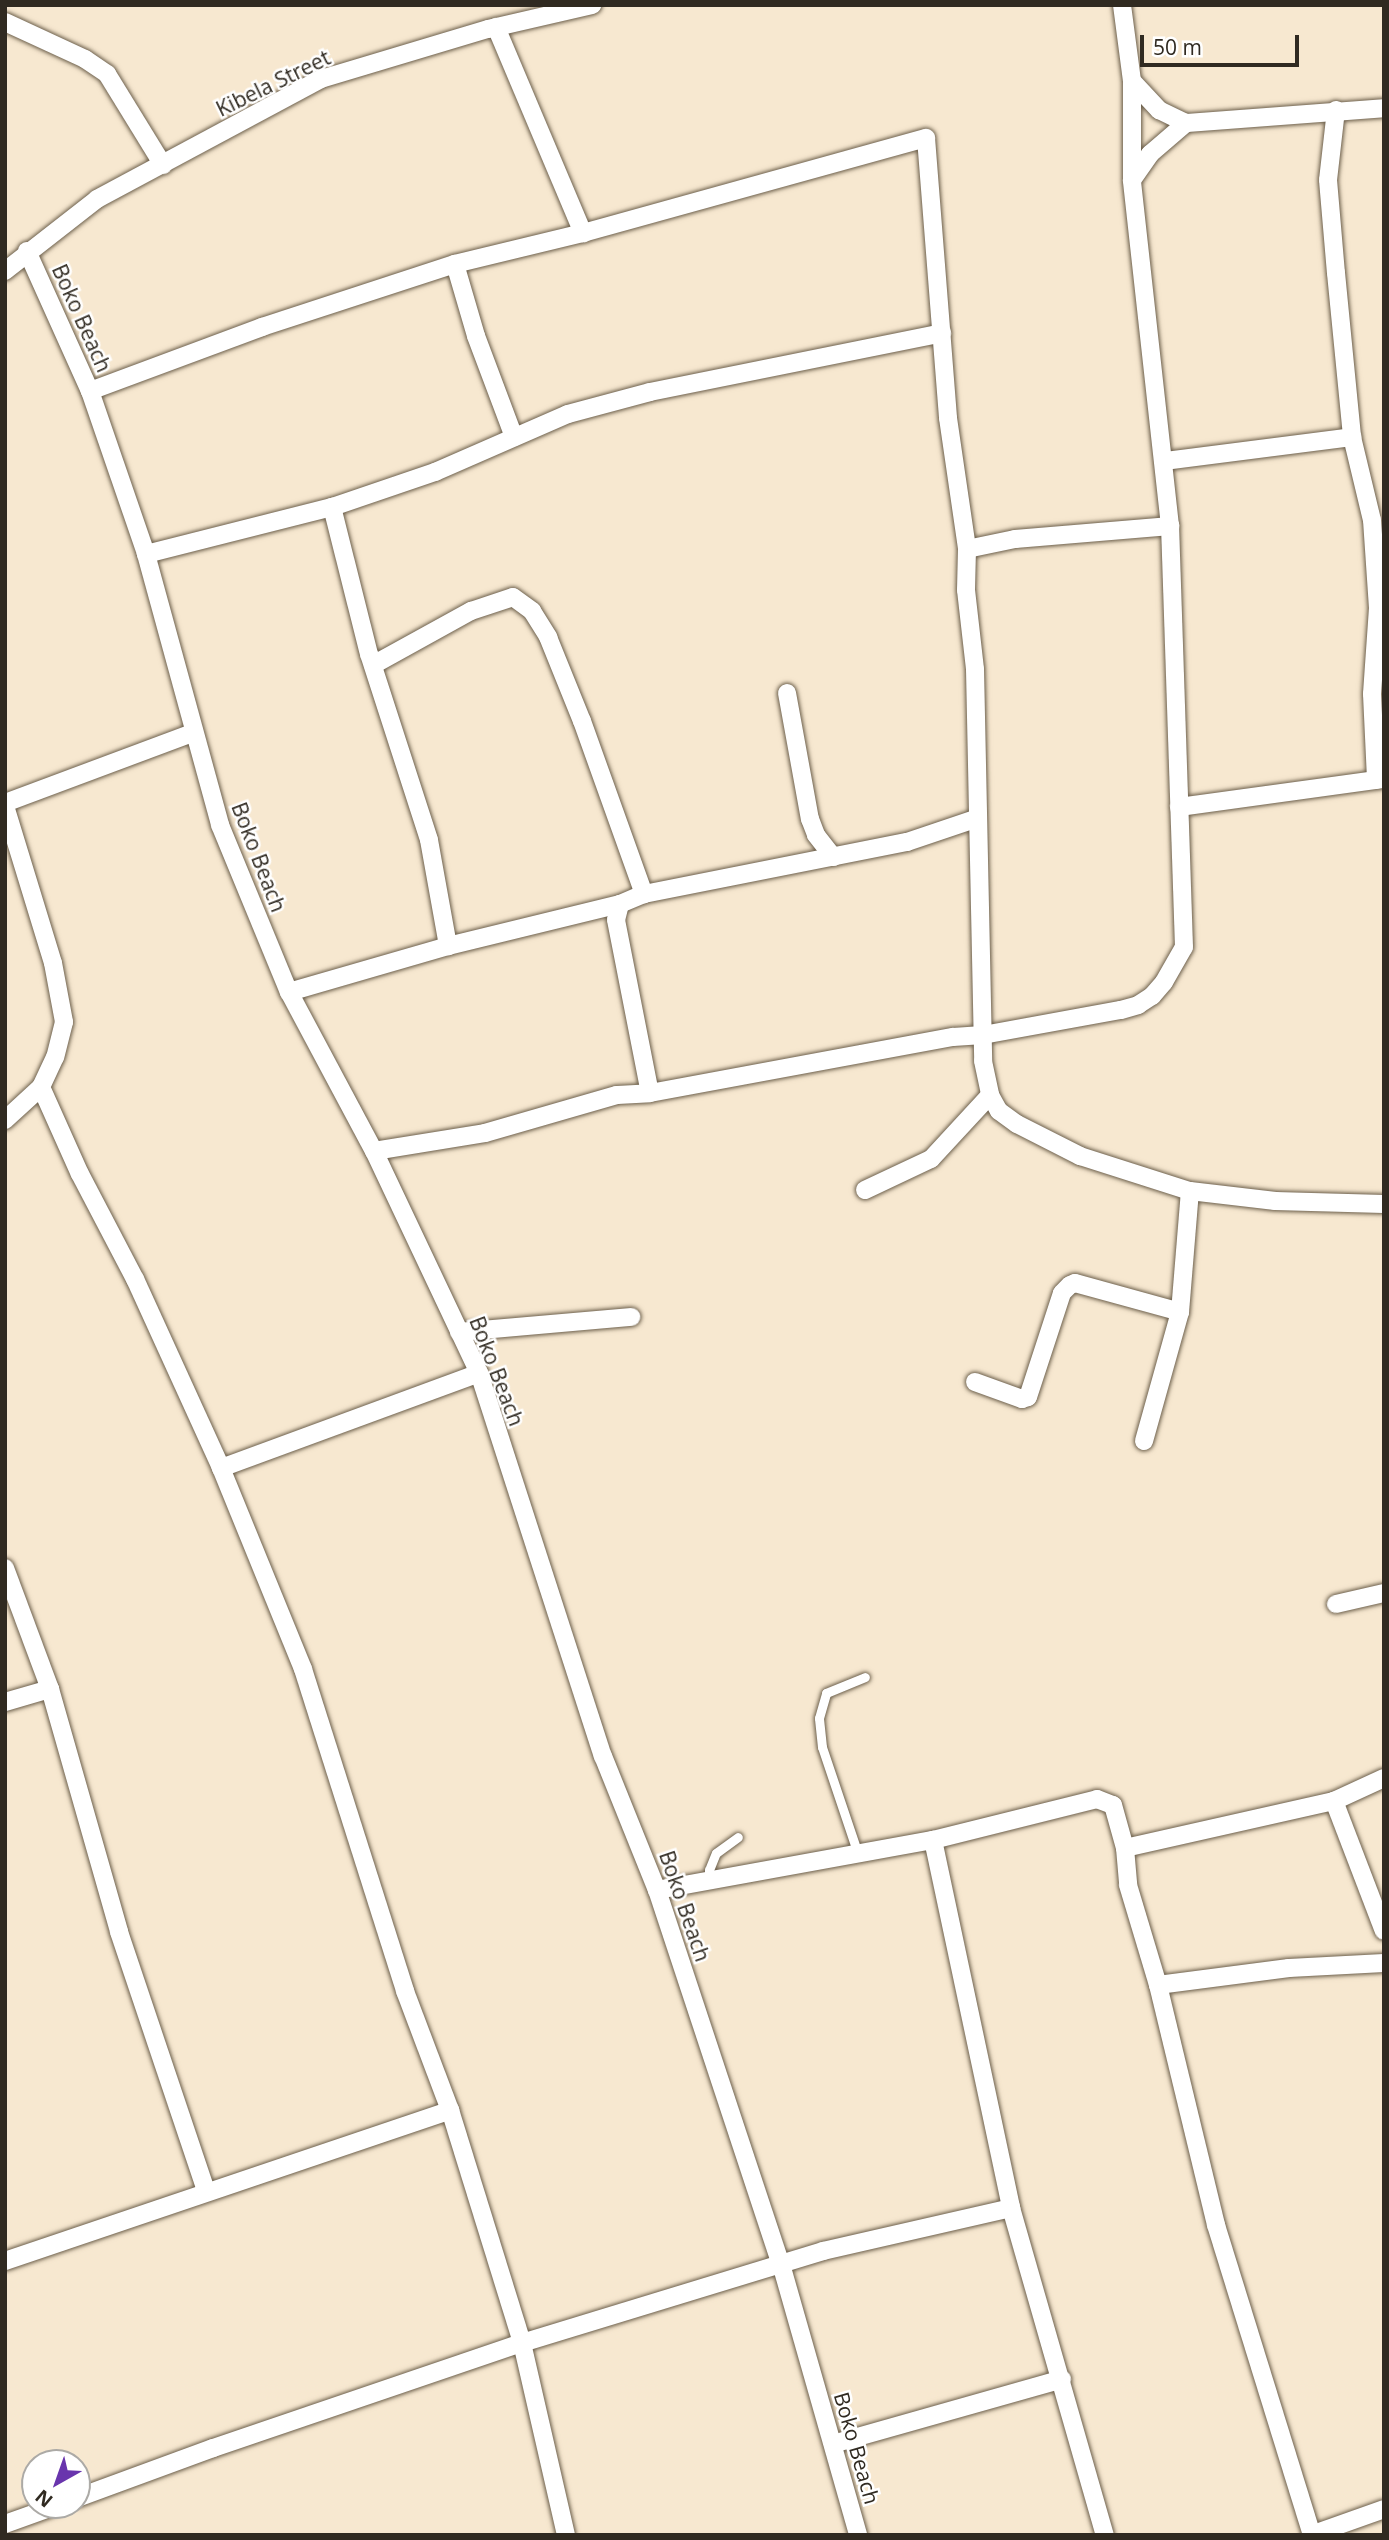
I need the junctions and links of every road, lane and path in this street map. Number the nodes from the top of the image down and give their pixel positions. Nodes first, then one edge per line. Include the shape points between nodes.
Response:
1 (592, 5) edge
2 (1122, 5) edge
3 (5, 22) edge
4 (496, 27) junction
5 (1132, 81) junction
6 (1384, 108) edge
7 (1336, 110) junction
8 (1186, 122) junction
9 (163, 165) junction
10 (1132, 180) junction
11 (583, 233) junction
12 (27, 251) junction
13 (455, 264) junction
14 (5, 271) edge
15 (942, 334) junction
16 (90, 391) junction
17 (514, 437) junction
18 (1352, 437) junction
19 (1165, 461) junction
20 (332, 507) junction
21 (1170, 526) junction
22 (967, 549) junction
23 (146, 554) junction
24 (373, 665) junction
25 (787, 693) dead end
26 (192, 733) junction
27 (1380, 780) edge
28 (5, 804) edge
29 (1179, 807) junction
30 (978, 818) junction
31 (834, 857) junction
32 (643, 894) junction
33 (620, 904) junction
34 (448, 946) junction
35 (289, 992) junction
36 (983, 1035) junction
37 (41, 1087) junction
38 (650, 1093) junction
39 (990, 1095) junction
40 (5, 1120) edge
41 (374, 1151) junction
42 (864, 1190) dead end
43 (1190, 1191) junction
44 (1384, 1204) edge
45 (1180, 1312) junction
46 (631, 1317) dead end
47 (459, 1332) junction
48 (479, 1373) junction
49 (975, 1382) dead end
50 (1144, 1441) dead end
51 (221, 1468) junction
52 (5, 1568) edge
53 (1384, 1593) edge
54 (1336, 1604) dead end
55 (865, 1677) dead end
56 (50, 1689) junction
57 (5, 1702) edge
58 (1384, 1778) edge
59 (1334, 1801) junction
60 (738, 1837) dead end
61 (933, 1840) junction
62 (1125, 1849) junction
63 (858, 1854) junction
64 (709, 1881) junction
65 (657, 1890) junction
66 (1384, 1931) edge
67 (1384, 1963) edge
68 (1158, 1985) junction
69 (450, 2110) junction
70 (206, 2191) junction
71 (1011, 2208) junction
72 (5, 2261) edge
73 (781, 2264) junction
74 (522, 2343) junction
75 (1062, 2379) junction
76 (833, 2444) junction
77 (91, 2493) edge
78 (1384, 2509) edge
79 (566, 2535) edge
80 (858, 2535) edge
81 (1105, 2535) edge
82 (1311, 2535) edge

1 - 4 street, Kibela Street
2 - 5 street
3 - 9 street via 107,74
4 - 9 street, Kibela Street via 321,79
4 - 11 street
5 - 8 street via 1159,110
5 - 10 street
6 - 7 street
7 - 8 street
7 - 18 street via 1328,180
8 - 10 street via 1150,154
9 - 12 street, Kibela Street via 97,199
10 - 19 street
11 - 13 street
11 - 15 street via 926,138
12 - 14 street, Kibela Street
12 - 16 street, Boko Beach
13 - 16 street via 262,327
13 - 17 street
15 - 17 street via 650,393 568,414
15 - 22 street via 948,418
16 - 23 street, Boko Beach
17 - 20 street via 435,472
18 - 19 street
18 - 27 street via 1371,520 1378,608 1372,694
19 - 21 street
20 - 23 street
20 - 24 street
21 - 22 street via 1015,539
21 - 29 street
22 - 30 street
23 - 26 street, Boko Beach
24 - 32 street via 471,611 513,597 532,611 548,637 582,721
24 - 34 street via 429,840
25 - 31 street via 810,819
26 - 28 street
26 - 35 street, Boko Beach via 220,825
27 - 29 street
28 - 37 street via 53,963 64,1022
29 - 36 street via 1184,947 1152,996 1121,1010
30 - 31 street via 907,842
30 - 36 street
31 - 32 street
32 - 33 street
33 - 34 street
33 - 38 street via 616,920
34 - 35 street
35 - 41 street, Boko Beach
36 - 38 street
36 - 39 street
37 - 40 street
37 - 51 street
38 - 41 street via 617,1095 485,1133
39 - 42 street via 931,1159
39 - 43 street via 999,1111 1017,1124 1080,1156
41 - 47 street, Boko Beach
43 - 44 street via 1275,1201
43 - 45 street
45 - 49 street via 1075,1283 1062,1293 1028,1397 1022,1399
45 - 50 street
46 - 47 street
47 - 48 street, Boko Beach
48 - 51 street
48 - 65 street, Boko Beach via 603,1756
51 - 69 street via 303,1669 405,1991
52 - 56 street
53 - 54 street
55 - 63 lane via 826,1692 819,1718 822,1747
56 - 57 street
56 - 70 street via 119,1932
58 - 59 street
59 - 62 street
59 - 66 street
60 - 64 lane via 716,1853
61 - 62 street via 1104,1799 1116,1809
61 - 63 street
61 - 71 street
62 - 68 street via 1128,1885
63 - 64 street
64 - 65 street
65 - 73 street, Boko Beach
67 - 68 street via 1289,1968
68 - 82 street via 1216,2225
69 - 70 street
69 - 74 street
70 - 72 street
71 - 73 street
71 - 75 street
73 - 74 street
73 - 76 street, Boko Beach
74 - 77 street
74 - 79 street
75 - 76 street
75 - 81 street
76 - 80 street, Boko Beach
78 - 82 street

